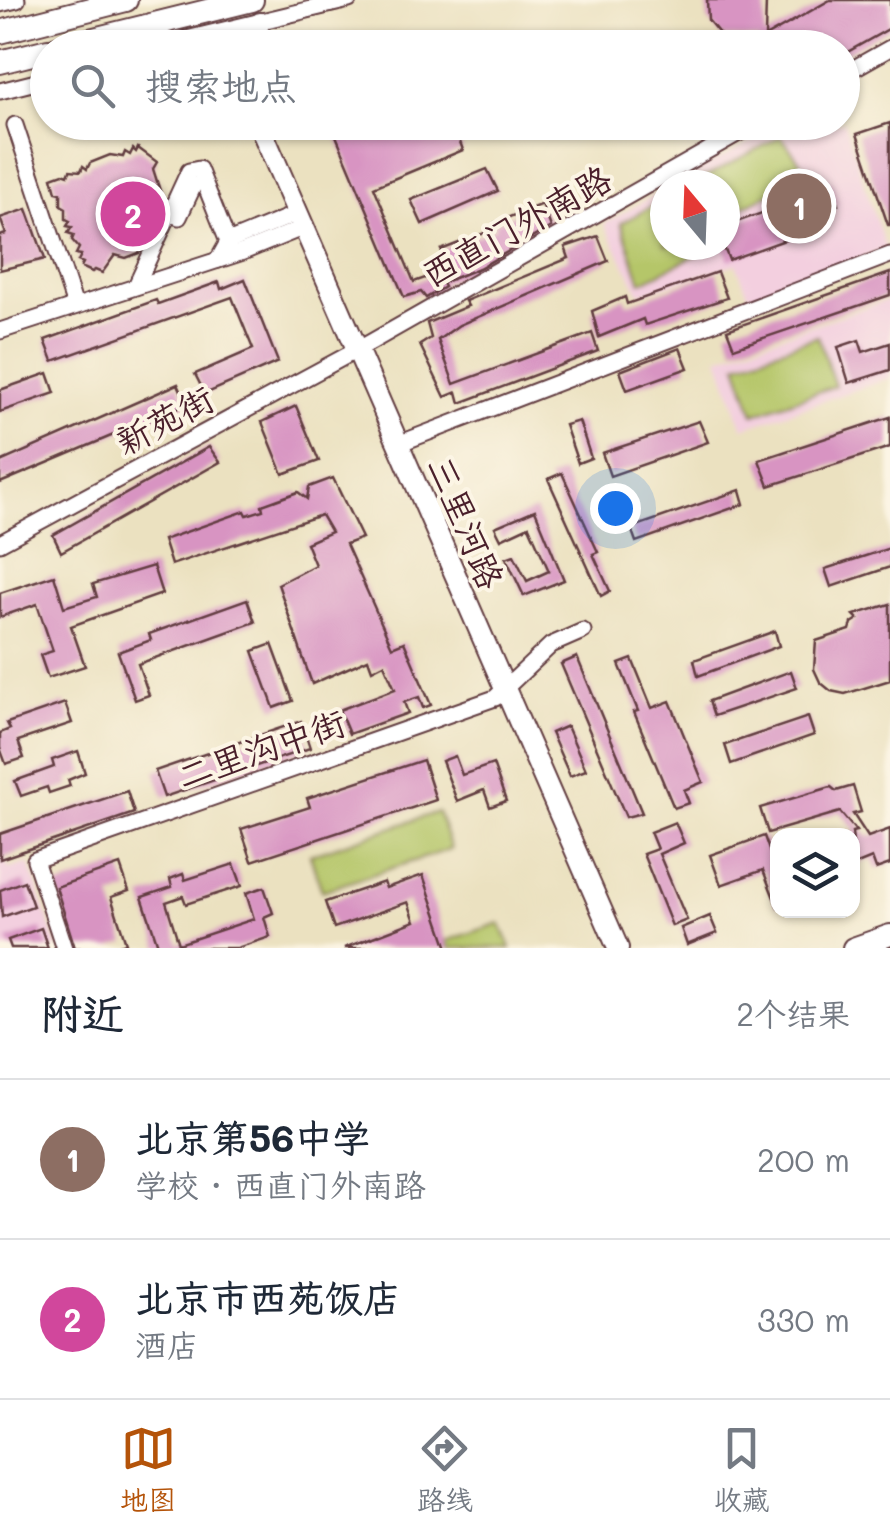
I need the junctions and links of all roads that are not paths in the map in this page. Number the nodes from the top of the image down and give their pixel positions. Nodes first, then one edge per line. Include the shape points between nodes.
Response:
1 (17, 0) edge
2 (126, 0) edge
3 (252, 0) edge
4 (349, 0) edge
5 (0, 4) edge
6 (260, 23) junction
7 (130, 30) edge
8 (233, 30) edge
9 (254, 30) edge
10 (0, 32) edge
11 (890, 48) edge
12 (30, 54) edge
13 (0, 62) edge
14 (860, 64) edge
15 (30, 84) edge
16 (0, 92) edge
17 (15, 125) dead end
18 (253, 140) edge
19 (264, 140) edge
20 (726, 140) edge
21 (194, 185) dead end
22 (170, 212) junction
23 (294, 223) junction
24 (228, 242) junction
25 (890, 256) edge
26 (218, 260) junction
27 (136, 286) junction
28 (75, 306) junction
29 (0, 331) edge
30 (351, 353) junction
31 (398, 444) junction
32 (0, 543) edge
33 (583, 632) dead end
34 (500, 694) junction
35 (890, 935) edge
36 (64, 948) edge
37 (604, 948) edge
38 (618, 948) edge
39 (853, 948) edge

1 - 5 street
2 - 10 highway
3 - 7 highway
4 - 6 street
6 - 8 street
6 - 9 main road
11 - 14 street
12 - 13 highway
15 - 16 street
17 - 28 street
18 - 23 main road, 三里河路
19 - 23 main road, 三里河路
20 - 30 street, 西直门外南路
21 - 22 street via 179,217
22 - 24 street via 188,171 199,169
22 - 27 street
23 - 24 street
23 - 26 street
23 - 30 main road, 三里河路
24 - 26 street
25 - 31 street
26 - 27 street
27 - 28 street
28 - 29 street
30 - 31 main road, 三里河路
30 - 32 street, 新苑街
30 - 34 main road, 三里河路
31 - 34 main road, 三里河路
33 - 34 street via 551,644
34 - 36 street, 二里沟中街 via 34,860
34 - 37 main road, 三里河路
34 - 38 main road, 三里河路
35 - 39 main road

